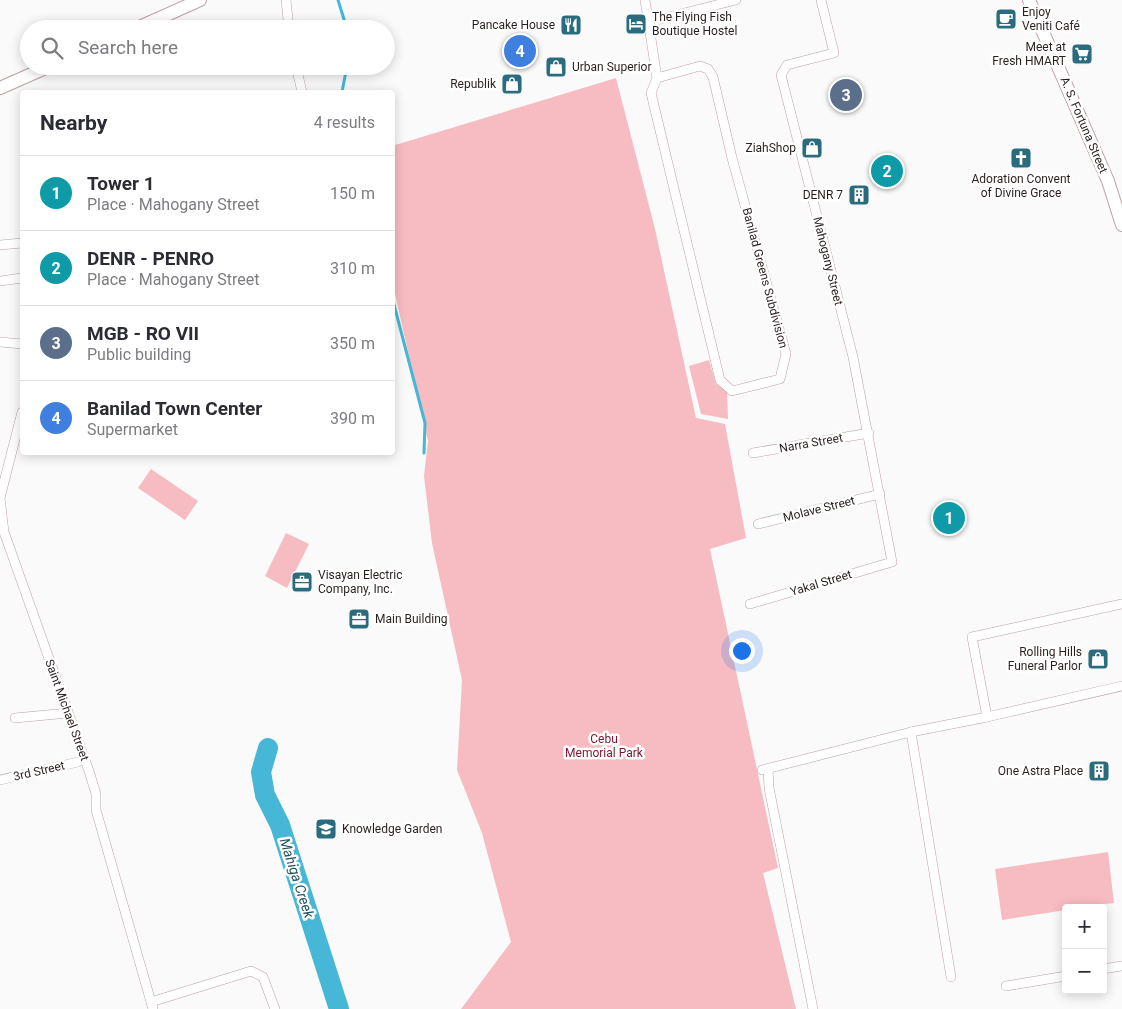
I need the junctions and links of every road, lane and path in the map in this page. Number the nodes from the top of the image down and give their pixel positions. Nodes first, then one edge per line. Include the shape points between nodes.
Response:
1 (200, 0) edge
2 (286, 0) edge
3 (644, 0) edge
4 (736, 0) edge
5 (821, 0) edge
6 (1029, 0) edge
7 (155, 20) edge
8 (288, 20) edge
9 (649, 22) junction
10 (30, 75) edge
11 (298, 75) edge
12 (657, 78) junction
13 (0, 88) edge
14 (302, 90) edge
15 (1122, 225) edge
16 (20, 243) edge
17 (0, 245) edge
18 (20, 278) edge
19 (0, 281) edge
20 (0, 342) edge
21 (20, 344) edge
22 (20, 420) edge
23 (869, 433) junction
24 (754, 453) dead end
25 (880, 494) junction
26 (758, 524) dead end
27 (892, 562) joint
28 (750, 604) dead end
29 (1122, 604) edge
30 (1122, 686) edge
31 (68, 713) junction
32 (987, 717) junction
33 (15, 718) dead end
34 (910, 732) junction
35 (78, 762) dead end
36 (0, 780) edge
37 (1122, 966) edge
38 (1107, 968) edge
39 (952, 977) dead end
40 (1062, 977) edge
41 (1006, 986) dead end
42 (152, 1006) edge
43 (275, 1009) edge
44 (813, 1009) edge

1 - 7 main road
2 - 8 street
3 - 9 street
4 - 9 street
5 - 23 street, Mahogany Street via 834,53 787,65 780,75 853,357
6 - 15 main road, A. S. Fortuna Street via 1108,181
9 - 12 street
10 - 13 main road
11 - 14 street
12 - 12 street, Banilad Greens Subdivision via 651,92 720,380 732,391 780,379 786,354 713,78 700,66
16 - 17 street
18 - 19 street
20 - 21 street
22 - 31 street, Saint Michael Street via 0,498 2,520
23 - 24 street, Narra Street
23 - 25 street, Mahogany Street
25 - 26 street, Molave Street
25 - 27 street, Mahogany Street
27 - 28 street, Yakal Street
29 - 32 street via 972,637
30 - 32 street
31 - 33 street
31 - 42 street, Saint Michael Street via 96,794 96,810
32 - 34 street
34 - 39 street
34 - 44 street via 765,769
35 - 36 street, 3rd Street
37 - 38 street
40 - 41 street
42 - 43 street via 251,971 263,977

